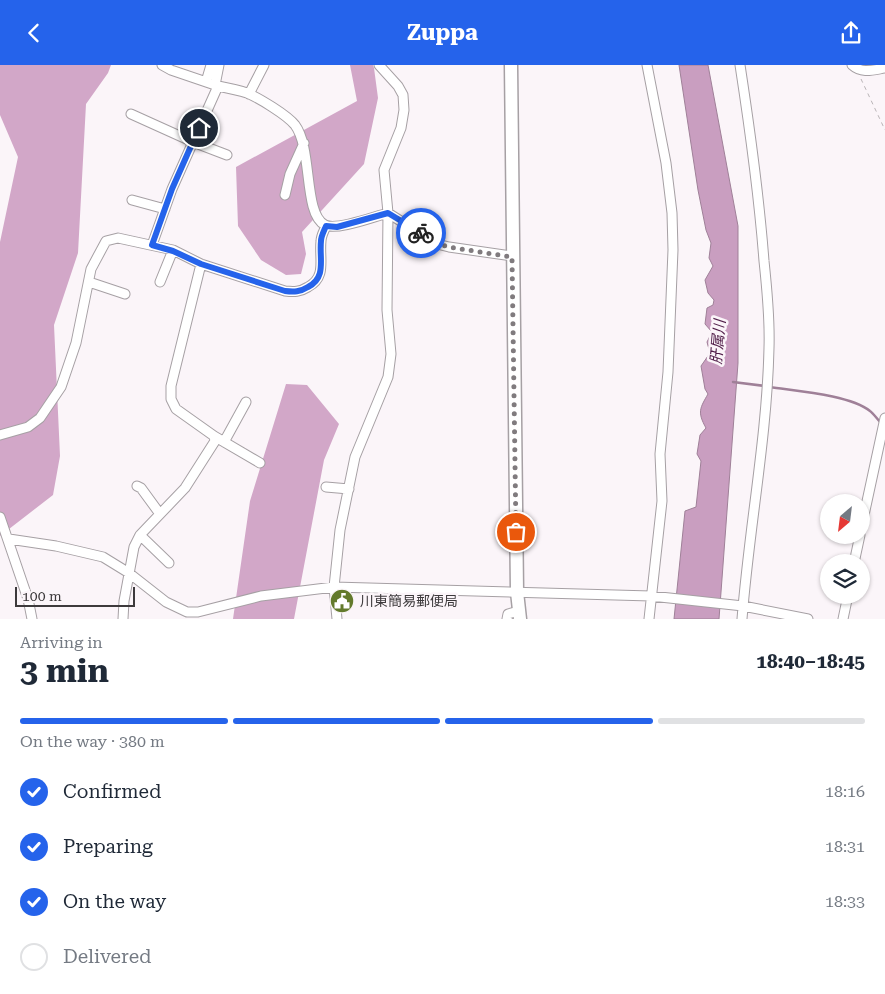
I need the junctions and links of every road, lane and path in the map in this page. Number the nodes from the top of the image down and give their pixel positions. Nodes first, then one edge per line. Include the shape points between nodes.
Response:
1 (162, 65) edge
2 (211, 65) edge
3 (219, 65) edge
4 (264, 65) edge
5 (379, 65) edge
6 (511, 65) edge
7 (647, 65) edge
8 (740, 65) edge
9 (854, 67) edge
10 (882, 68) edge
11 (213, 84) junction
12 (249, 94) junction
13 (131, 114) dead end
14 (885, 130) edge
15 (193, 142) junction
16 (304, 143) junction
17 (226, 155) dead end
18 (285, 195) dead end
19 (132, 200) dead end
20 (165, 209) junction
21 (388, 213) junction
22 (326, 226) junction
23 (152, 245) junction
24 (173, 251) junction
25 (512, 257) junction
26 (201, 264) junction
27 (89, 282) junction
28 (160, 282) dead end
29 (125, 294) dead end
30 (246, 402) dead end
31 (885, 418) edge
32 (0, 435) edge
33 (214, 436) junction
34 (224, 442) junction
35 (260, 463) dead end
36 (137, 486) dead end
37 (326, 487) dead end
38 (349, 489) junction
39 (869, 494) edge
40 (160, 514) junction
41 (0, 517) edge
42 (140, 535) junction
43 (9, 539) junction
44 (169, 563) dead end
45 (130, 573) junction
46 (334, 587) junction
47 (517, 591) junction
48 (651, 596) junction
49 (846, 604) edge
50 (741, 606) junction
51 (520, 615) edge
52 (32, 619) edge
53 (123, 619) edge
54 (336, 619) edge
55 (507, 619) edge
56 (649, 619) edge
57 (742, 619) edge
58 (808, 619) edge
59 (842, 619) edge

1 - 11 street
2 - 11 street
3 - 11 street
4 - 12 street
5 - 21 street via 398,86 403,95 404,110 401,128 384,170
6 - 25 street
7 - 48 street via 666,163 673,250 668,372 660,454 662,501
8 - 50 street via 760,201 770,345
9 - 10 street via 868,71
9 - 14 path
11 - 12 street
11 - 15 street
12 - 16 street via 284,115 294,124
13 - 15 street
15 - 17 street
15 - 20 street
16 - 18 street via 290,174
16 - 22 street via 313,209 318,220
19 - 20 street
20 - 23 street
21 - 22 street via 337,227
21 - 25 street via 448,247
21 - 38 street via 387,310 391,354 388,377 356,457
22 - 26 street via 321,239 322,271 319,278 314,284 296,292
23 - 24 street
23 - 27 street via 118,237 106,241 91,269
24 - 26 street
24 - 28 street
25 - 47 street
26 - 33 street via 171,386 171,399 176,409
27 - 29 street
27 - 32 street via 76,343 61,387 40,418 28,427
30 - 34 street
31 - 39 street
33 - 34 street
33 - 40 street via 215,441 185,488
34 - 35 street
36 - 40 street
37 - 38 street
38 - 46 street via 340,529
40 - 42 street
41 - 43 street
42 - 44 street
42 - 45 street via 134,547
43 - 45 street via 103,557
43 - 52 street
45 - 46 street via 166,602 187,612 261,596
45 - 53 street
46 - 47 street
46 - 54 street
47 - 48 street
47 - 51 street
48 - 50 street
48 - 56 street
49 - 59 street
50 - 57 street
50 - 58 street
51 - 55 street via 508,614

